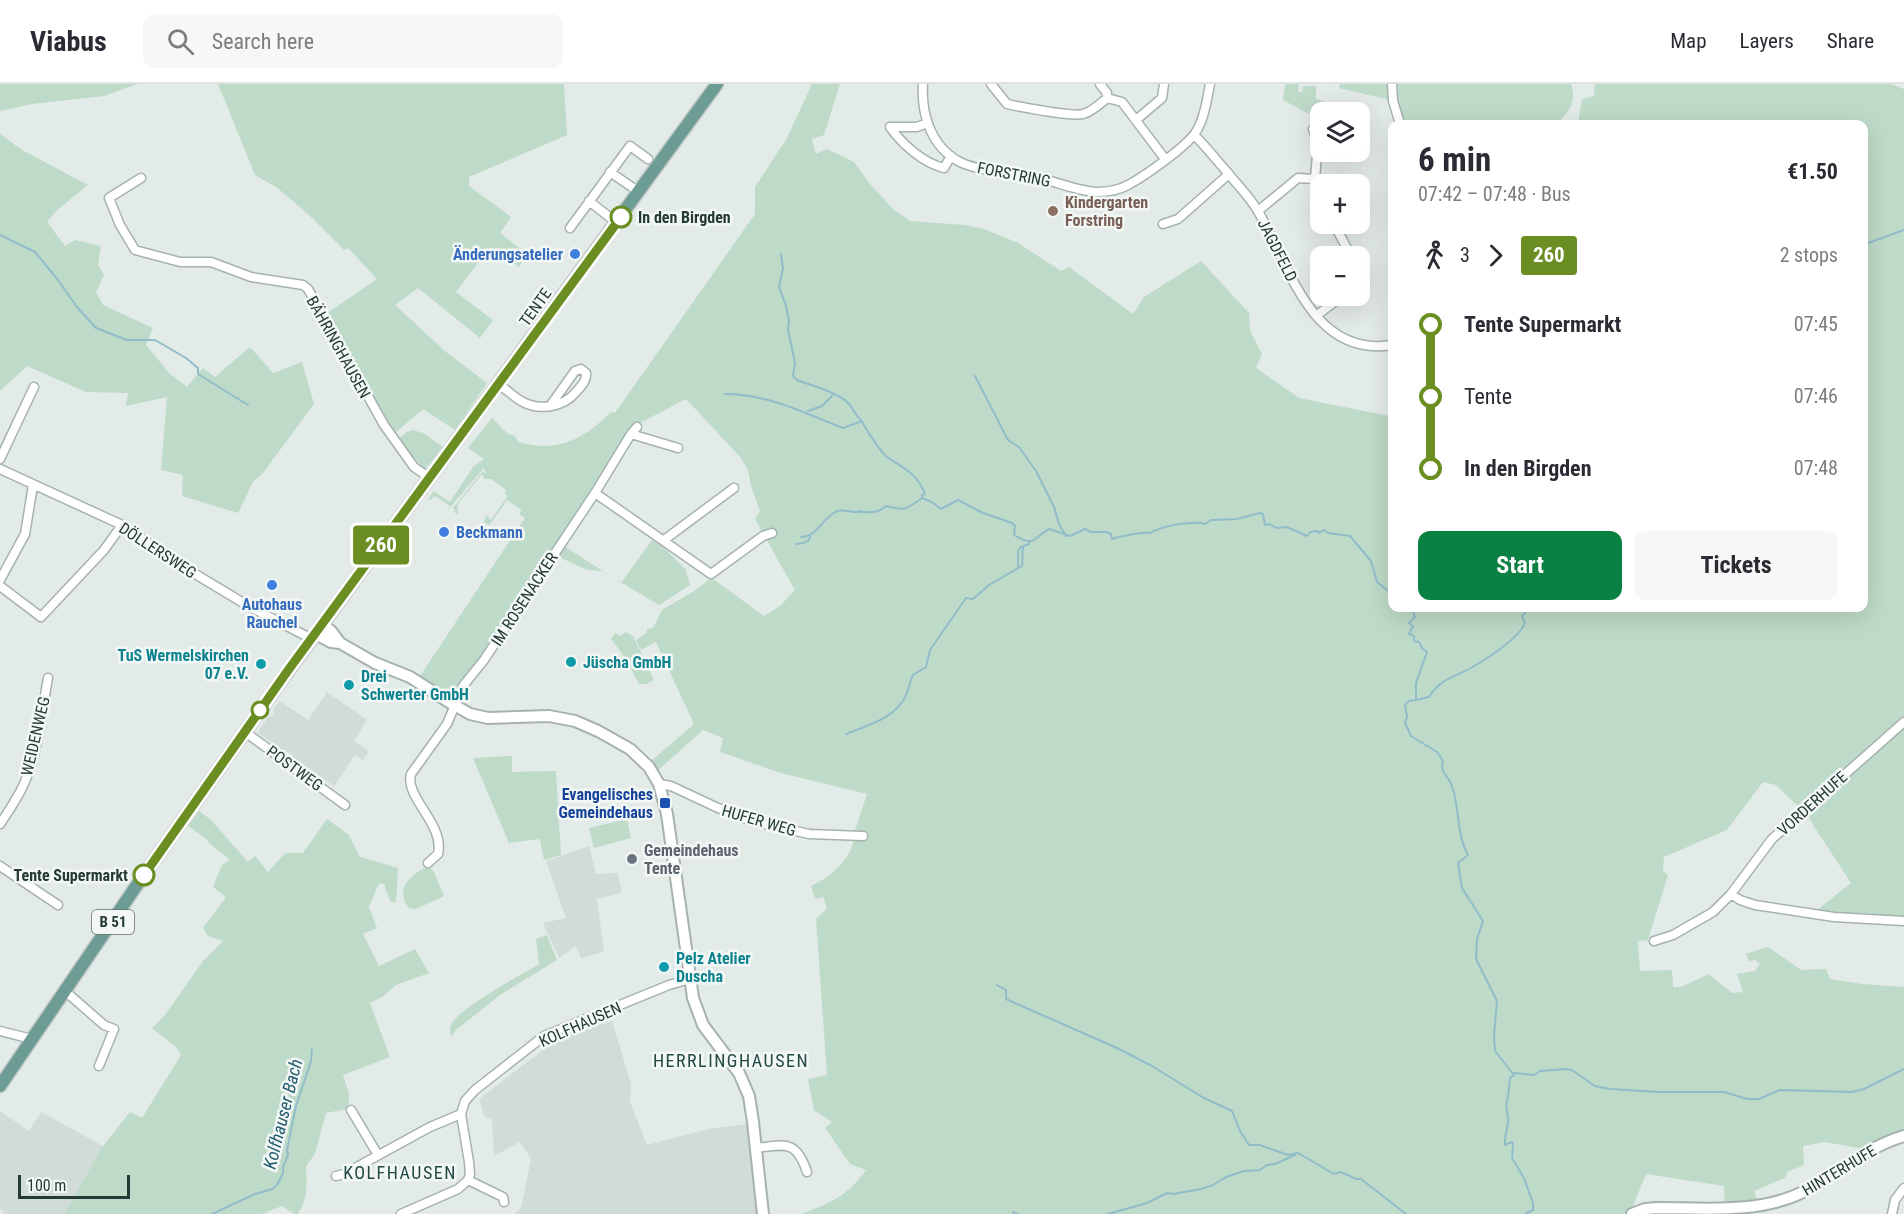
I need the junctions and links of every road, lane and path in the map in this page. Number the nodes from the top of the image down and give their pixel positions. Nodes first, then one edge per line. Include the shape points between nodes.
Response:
1 (717, 84) edge
2 (922, 84) edge
3 (991, 84) edge
4 (1100, 84) edge
5 (1164, 84) edge
6 (1210, 84) edge
7 (1392, 84) edge
8 (1107, 98) junction
9 (1136, 120) junction
10 (1399, 120) edge
11 (927, 123) junction
12 (1194, 135) junction
13 (951, 156) junction
14 (648, 159) dead end
15 (1165, 159) junction
16 (610, 172) junction
17 (1228, 174) junction
18 (141, 178) dead end
19 (1310, 179) edge
20 (639, 192) junction
21 (589, 201) junction
22 (1258, 211) junction
23 (617, 223) junction
24 (1163, 224) dead end
25 (570, 228) dead end
26 (1329, 306) edge
27 (1316, 316) junction
28 (1388, 345) edge
29 (498, 384) junction
30 (34, 387) dead end
31 (550, 406) junction
32 (678, 448) dead end
33 (0, 459) edge
34 (0, 469) edge
35 (430, 478) junction
36 (33, 486) junction
37 (734, 488) dead end
38 (595, 493) junction
39 (122, 525) junction
40 (772, 533) dead end
41 (664, 540) junction
42 (0, 580) edge
43 (0, 586) edge
44 (317, 633) junction
45 (48, 678) dead end
46 (452, 704) junction
47 (1904, 722) edge
48 (245, 732) junction
49 (659, 784) junction
50 (345, 805) dead end
51 (0, 824) edge
52 (863, 836) dead end
53 (429, 863) dead end
54 (0, 866) edge
55 (1731, 894) junction
56 (58, 905) dead end
57 (1904, 921) edge
58 (1654, 941) dead end
59 (690, 979) junction
60 (65, 991) junction
61 (0, 1031) edge
62 (32, 1039) junction
63 (99, 1066) dead end
64 (0, 1086) edge
65 (351, 1110) dead end
66 (460, 1114) junction
67 (1904, 1136) edge
68 (756, 1148) junction
69 (378, 1155) junction
70 (807, 1172) dead end
71 (336, 1176) dead end
72 (468, 1180) junction
73 (1904, 1188) edge
74 (504, 1202) dead end
75 (401, 1214) edge
76 (763, 1214) edge
77 (1632, 1214) edge
78 (1892, 1214) edge

1 - 20 main road, TENTE / B 51
2 - 11 street, FORSTRING
3 - 8 street via 1007,104 1037,110 1082,115
4 - 8 street
5 - 9 street via 1162,98
6 - 12 street
7 - 10 street
8 - 9 street via 1122,102
9 - 15 street
11 - 13 street, FORSTRING
11 - 13 street via 890,127 898,139 933,165 944,168
12 - 15 street, FORSTRING
12 - 17 street, JAGDFELD
13 - 15 street, FORSTRING via 988,170 1098,192 1127,186
14 - 16 street via 630,146
16 - 20 street
16 - 21 street
17 - 22 street, JAGDFELD
17 - 24 street via 1178,219
18 - 35 street, BÄHRINGHAUSEN via 109,198 135,250 180,262 211,262 251,277 303,285 384,425 414,467
19 - 22 street via 1298,178
20 - 23 main road, TENTE / B 51
21 - 23 street
21 - 25 street
22 - 27 street, JAGDFELD via 1296,286
23 - 29 main road, TENTE / B 51
26 - 27 street
27 - 28 street, JAGDFELD via 1348,341 1372,347
29 - 31 street via 533,407
29 - 35 main road, TENTE / B 51
30 - 33 street
31 - 31 street via 562,404 572,396 586,380 586,373 581,369 575,371
32 - 38 street, IM ROSENACKER via 634,431
34 - 36 street, DÖLLERSWEG
35 - 44 main road, TENTE / B 51
36 - 39 street, DÖLLERSWEG
36 - 42 street via 25,534
37 - 41 street
38 - 41 street
38 - 46 street, IM ROSENACKER
39 - 43 street via 104,550 41,617
39 - 44 street, DÖLLERSWEG via 250,607
40 - 41 street via 711,574
44 - 46 street via 336,635 340,643 417,680
44 - 48 main road, TENTE / B 51
45 - 51 street, WEIDENWEG via 36,746 21,791
46 - 49 street via 488,718 539,715 575,721 630,749 649,767
46 - 53 street via 447,723 409,779 439,843 438,854
47 - 55 street, VORDERHUFE via 1772,839
48 - 50 street, POSTWEG
48 - 60 main road, TENTE / B 51
49 - 52 street, HUFER WEG via 752,821 809,834
49 - 59 street via 667,813
54 - 56 street
55 - 57 street via 1755,905 1834,917
55 - 58 street, VORDERHUFE via 1696,923
59 - 66 street, KOLFHAUSEN via 544,1036 470,1095
59 - 68 street via 703,1025 745,1086
60 - 62 main road, TENTE / B 51
60 - 63 street via 114,1029
61 - 62 street
62 - 64 main road, TENTE / B 51
65 - 69 street
66 - 69 street
66 - 72 street via 469,1162
67 - 77 street, HINTERHUFE via 1866,1152 1805,1191 1776,1202 1744,1208 1657,1208
68 - 70 street via 793,1147
68 - 76 street
69 - 71 street
72 - 74 street via 503,1197
72 - 75 street via 458,1189
73 - 78 street via 1895,1200

